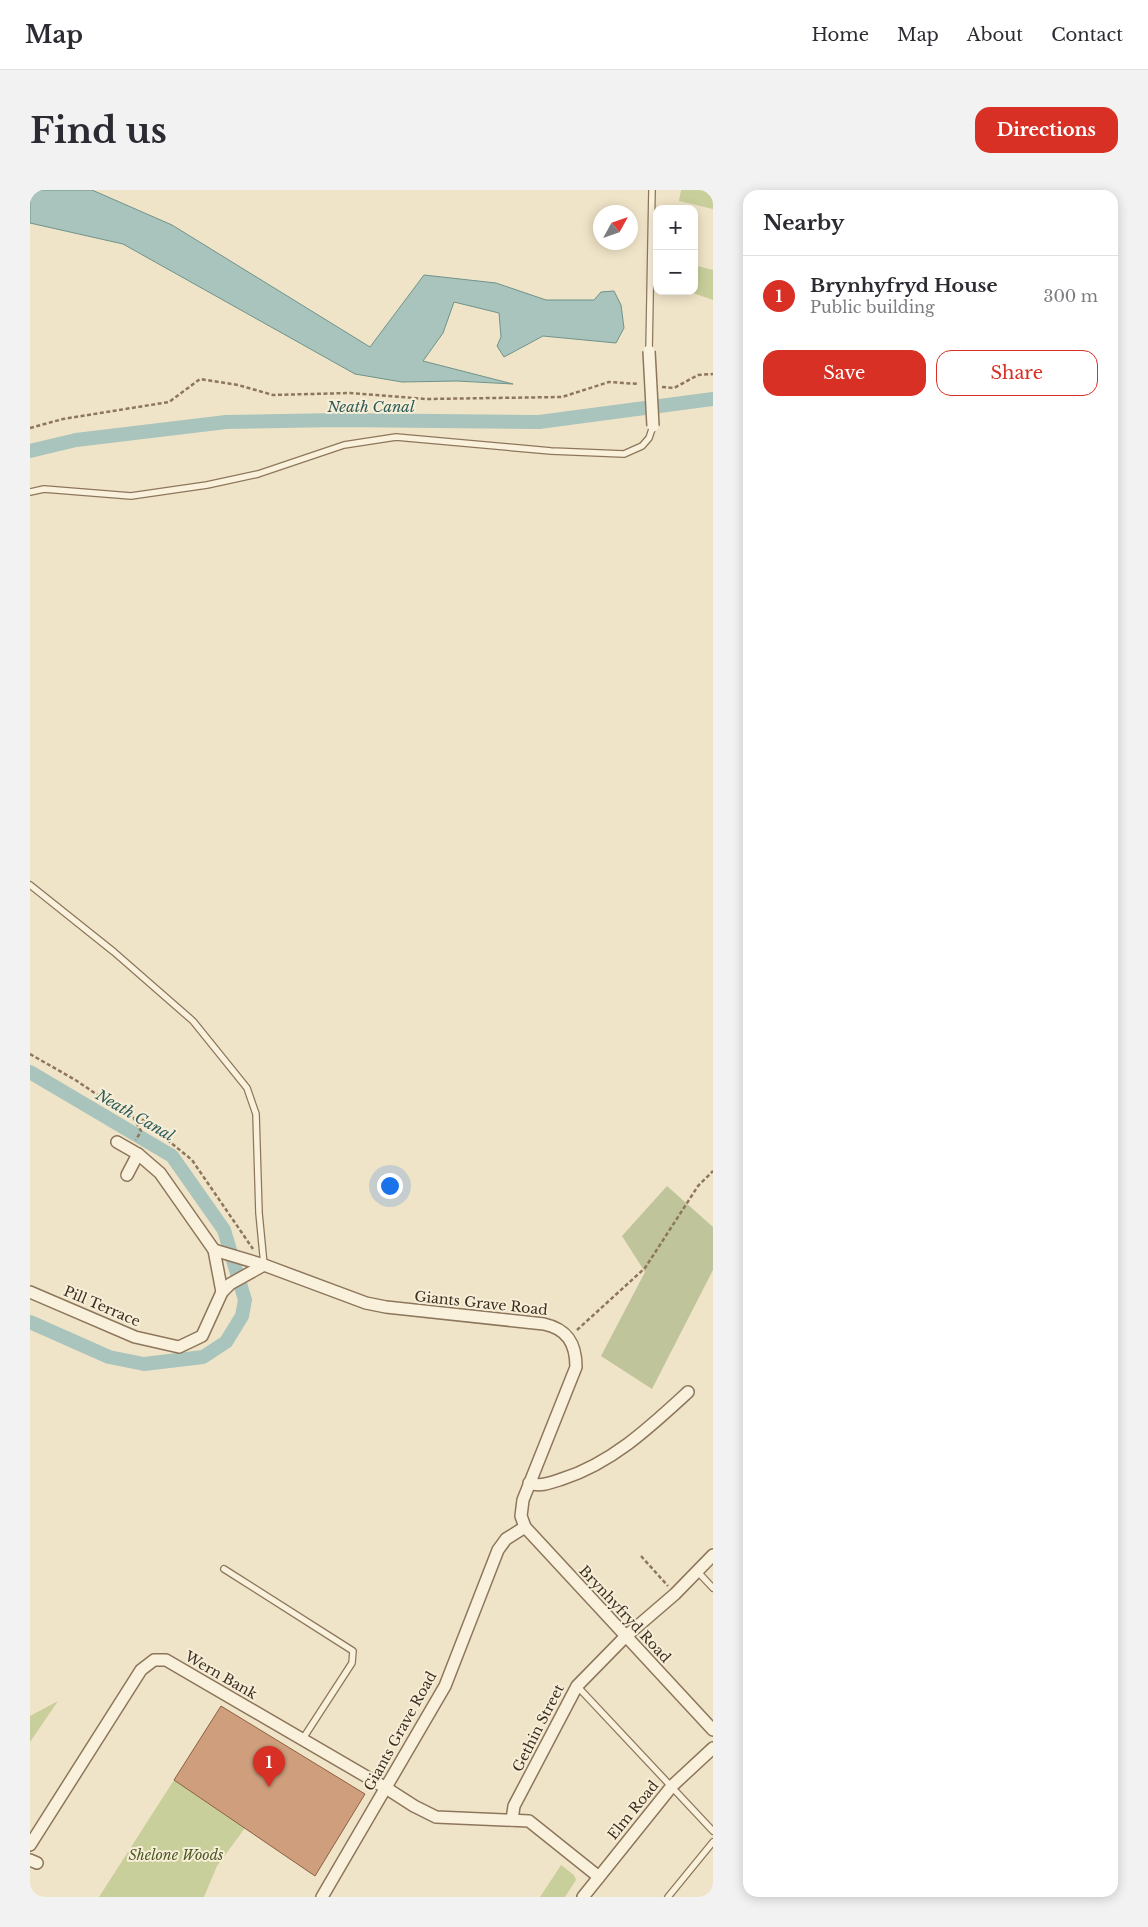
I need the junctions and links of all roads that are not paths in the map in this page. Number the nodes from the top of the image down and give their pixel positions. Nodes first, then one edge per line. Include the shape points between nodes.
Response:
1 (652, 190) edge
2 (649, 351) joint
3 (653, 426) joint
4 (30, 492) edge
5 (30, 885) edge
6 (116, 1142) dead end
7 (138, 1154) junction
8 (126, 1175) dead end
9 (217, 1251) junction
10 (264, 1265) junction
11 (226, 1288) junction
12 (30, 1292) edge
13 (688, 1392) dead end
14 (529, 1483) junction
15 (523, 1522) junction
16 (713, 1555) edge
17 (224, 1569) dead end
18 (697, 1570) junction
19 (713, 1588) edge
20 (625, 1637) junction
21 (577, 1686) junction
22 (713, 1730) edge
23 (302, 1740) junction
24 (713, 1748) edge
25 (672, 1786) junction
26 (386, 1788) junction
27 (512, 1820) junction
28 (713, 1831) edge
29 (713, 1842) edge
30 (30, 1845) edge
31 (599, 1877) junction
32 (322, 1897) edge
33 (583, 1897) edge
34 (668, 1897) edge

1 - 2 lane
2 - 3 street, bridge
3 - 4 lane via 642,446 624,454 396,437 344,445 258,474 207,485 131,496 44,490
5 - 10 lane via 193,1021 247,1088 256,1114
6 - 7 street
7 - 8 street
7 - 9 street via 160,1173
9 - 10 street, Giants Grave Road
9 - 11 street
10 - 11 street
10 - 14 street, Giants Grave Road via 372,1304 556,1327 573,1345 576,1367
11 - 12 street, Pill Terrace via 202,1336 179,1346 135,1337
13 - 14 street via 621,1450 600,1463 539,1486
14 - 15 street via 523,1500
15 - 20 street, Brynhyfryd Road
15 - 26 street, Giants Grave Road via 498,1550 445,1686
16 - 18 street, Gethin Street
17 - 23 lane via 354,1651 352,1663
18 - 19 lane
18 - 20 street, Gethin Street via 675,1594
20 - 21 street, Gethin Street
20 - 22 street, Brynhyfryd Road
21 - 25 lane
21 - 27 street, Gethin Street via 514,1806
23 - 26 street, Wern Bank
23 - 30 street, Wern Bank via 166,1660 154,1660 141,1670
24 - 25 street, Elm Road
25 - 28 lane
25 - 31 street, Elm Road
26 - 27 street, Wern Bank via 436,1817
26 - 32 street, Giants Grave Road
27 - 31 street, Wern Bank via 529,1821
29 - 34 lane
31 - 33 street, Elm Road

